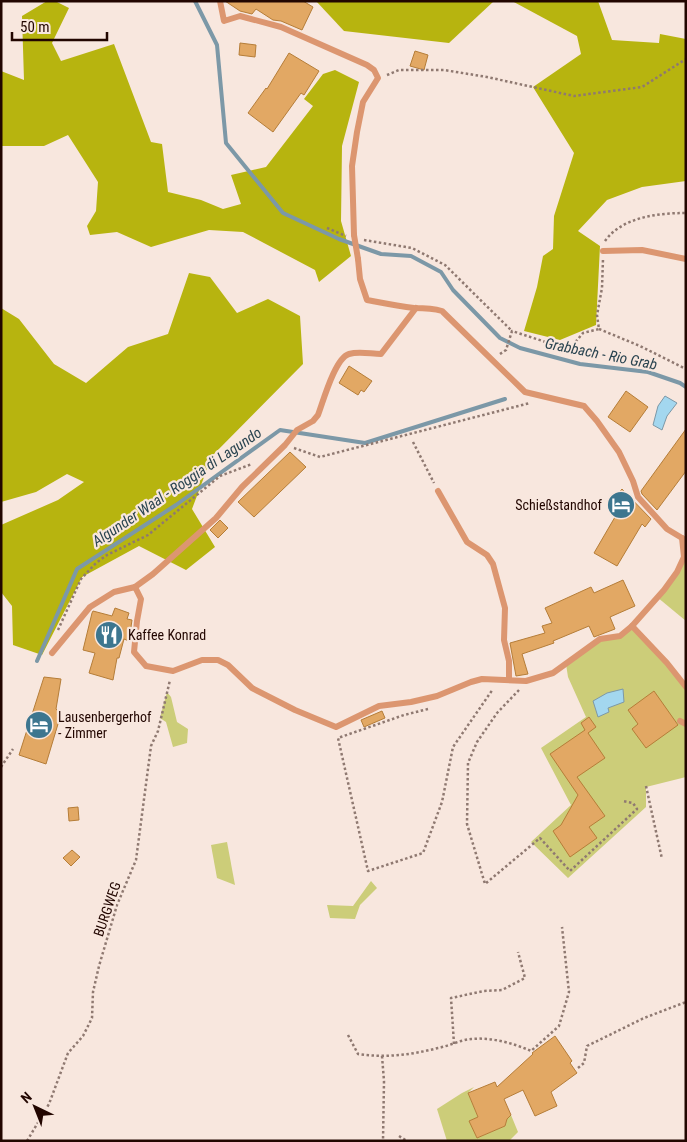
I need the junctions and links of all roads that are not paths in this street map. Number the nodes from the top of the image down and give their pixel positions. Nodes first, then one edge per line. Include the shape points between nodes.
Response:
1 (220, 1) edge
2 (603, 251) road end
3 (686, 259) edge
4 (416, 308) junction
5 (438, 491) road end
6 (684, 537) edge
7 (135, 587) junction
8 (632, 626) junction
9 (52, 653) road end
10 (509, 680) junction
11 (686, 688) edge

1 - 4 lane, bridge via 224,21 240,16 281,27 374,70 378,78 363,102 352,166 353,237 360,280 367,300
2 - 3 lane via 642,250
4 - 6 lane via 442,311 525,392 584,406 619,452 638,497 668,529
4 - 7 lane via 381,354 344,356 313,421 297,430 216,518
5 - 10 lane via 467,542 493,564 505,608 504,640
6 - 8 lane via 684,557 677,572
7 - 9 lane via 114,592 90,607
7 - 10 lane via 141,599 134,652 146,666 173,672 202,660 218,660 252,688 336,727 379,706 437,696 482,679
8 - 10 lane via 620,636 600,639 553,673 526,681
8 - 11 lane

